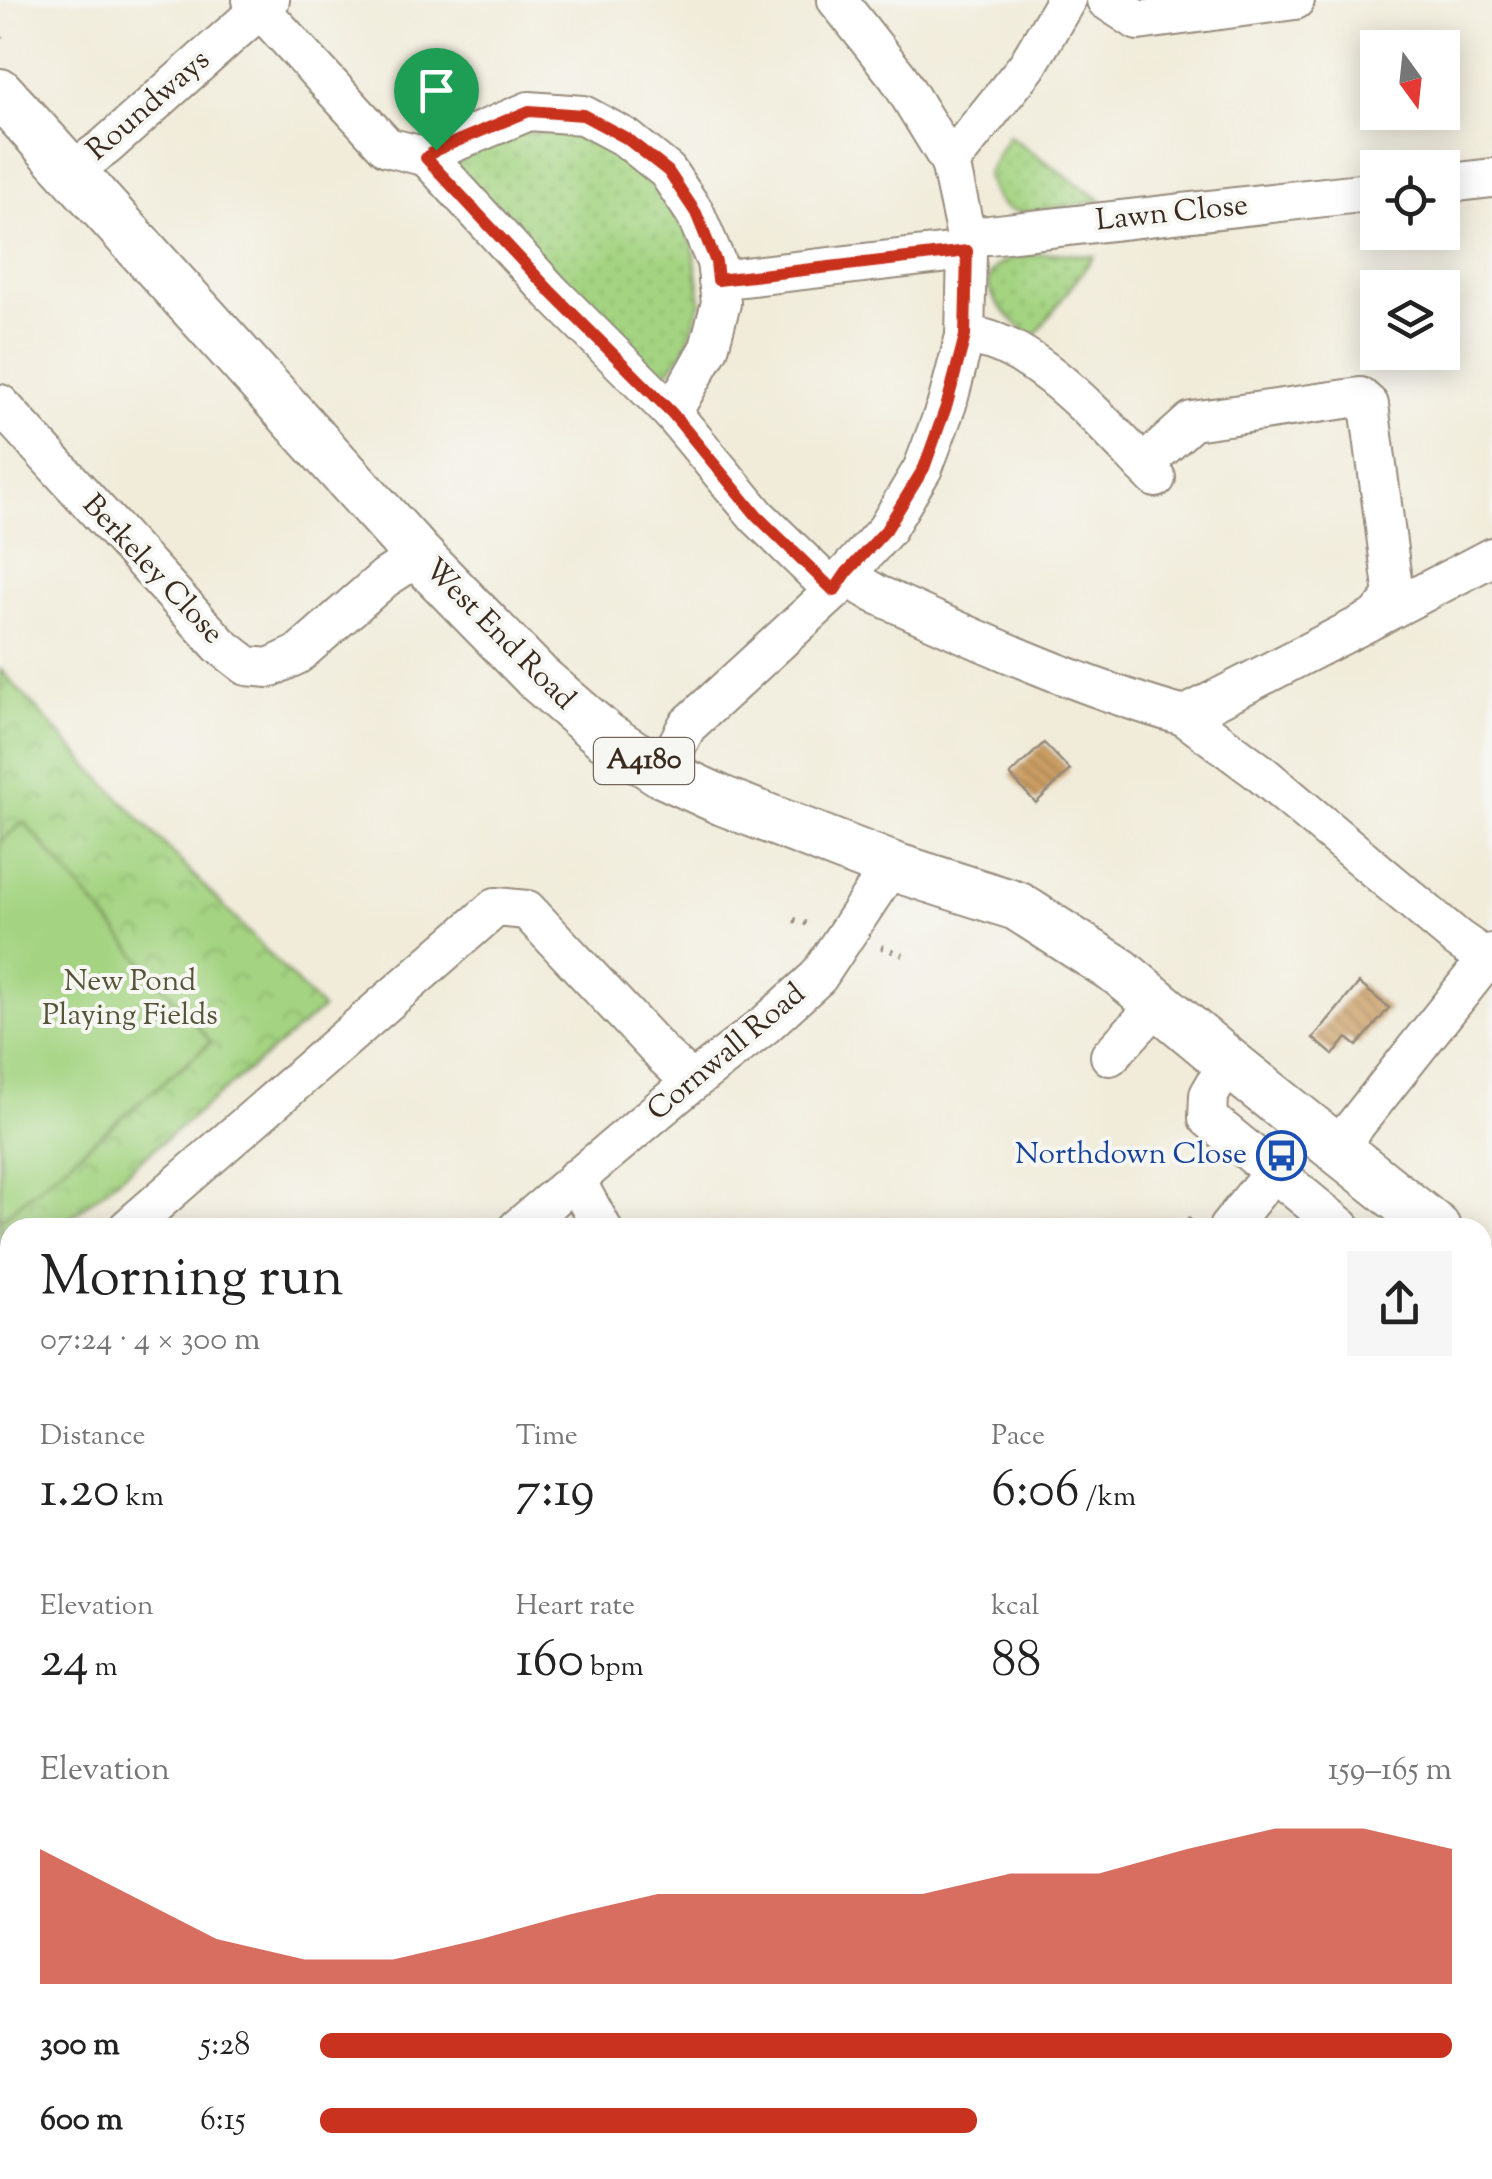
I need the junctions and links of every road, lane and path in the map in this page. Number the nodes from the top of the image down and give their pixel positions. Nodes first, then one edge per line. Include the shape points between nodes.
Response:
1 (836, 0) edge
2 (1066, 0) edge
3 (1106, 0) edge
4 (1295, 0) edge
5 (261, 2) edge
6 (0, 93) edge
7 (426, 158) junction
8 (950, 162) junction
9 (72, 171) junction
10 (1492, 178) edge
11 (1460, 182) edge
12 (1360, 193) edge
13 (967, 244) junction
14 (718, 280) junction
15 (965, 336) junction
16 (0, 404) edge
17 (672, 413) junction
18 (419, 556) junction
19 (1492, 557) edge
20 (841, 582) junction
21 (1378, 617) junction
22 (1184, 716) junction
23 (662, 773) junction
24 (891, 866) junction
25 (1489, 956) edge
26 (1159, 1004) junction
27 (1110, 1056) dead end
28 (1228, 1062) junction
29 (692, 1082) junction
30 (1338, 1148) junction
31 (1273, 1172) junction
32 (576, 1179) junction
33 (139, 1218) edge
34 (530, 1218) edge
35 (597, 1218) edge
36 (1236, 1218) edge
37 (1330, 1218) edge
38 (1424, 1218) edge

1 - 8 street via 898,77
2 - 8 street via 1027,66
3 - 4 street via 1138,22
5 - 7 street via 388,147
5 - 9 street, Roundways
6 - 9 main road, West End Road / A4180
7 - 14 street via 529,111 583,115 668,171 696,213
7 - 17 street
8 - 13 street
9 - 18 main road, West End Road / A4180
10 - 11 street
12 - 13 street, Lawn Close via 989,235
13 - 14 street, Lawn Close
13 - 15 street
14 - 17 street via 721,304 709,348
15 - 20 street via 924,468 886,530
15 - 21 street via 983,336 1026,356 1149,472 1192,420 1360,396 1369,405 1394,596
16 - 18 street, Berkeley Close via 220,646 247,666 269,668 297,655
17 - 20 street via 757,516
18 - 23 main road, West End Road / A4180 via 538,678 605,736
19 - 21 street
20 - 22 street
20 - 23 street via 687,726
21 - 22 street
22 - 25 street via 1458,939
23 - 24 main road, West End Road / A4180
24 - 26 main road, West End Road / A4180 via 1017,906 1109,984
24 - 29 street, Cornwall Road via 818,978
25 - 30 street
26 - 27 street
26 - 28 main road, West End Road / A4180
28 - 30 main road, West End Road / A4180
28 - 31 street via 1209,1095 1208,1118
29 - 32 street, Cornwall Road
29 - 33 street via 527,910 496,907
30 - 38 main road, West End Road / A4180
31 - 36 street
31 - 37 street
32 - 34 street, Cornwall Road
32 - 35 street

